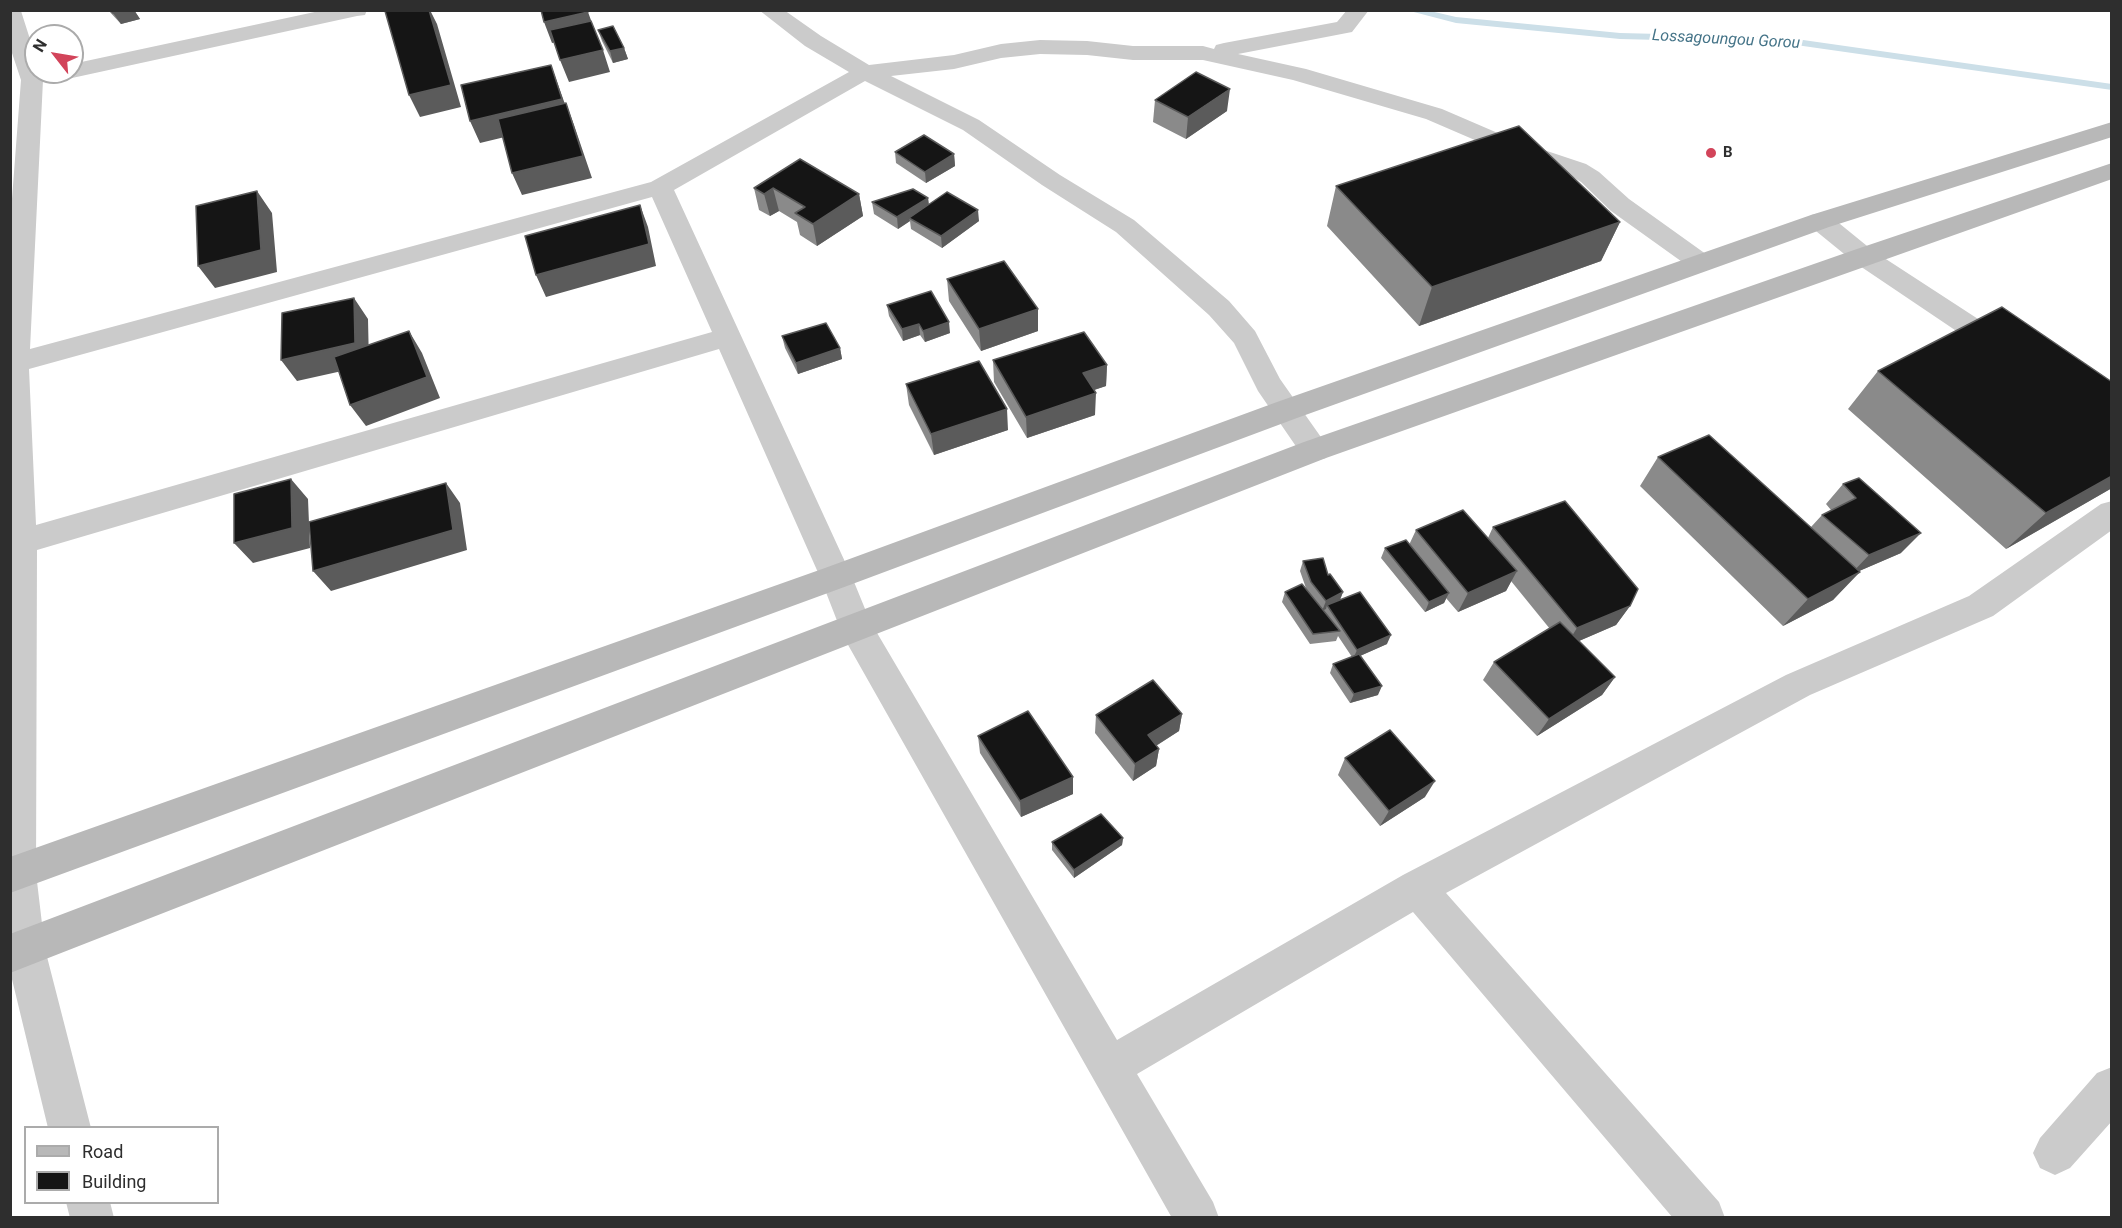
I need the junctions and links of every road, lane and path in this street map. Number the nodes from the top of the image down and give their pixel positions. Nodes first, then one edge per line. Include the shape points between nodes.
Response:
1 (357, 10) edge
2 (769, 10) edge
3 (1359, 10) edge
4 (10, 11) edge
5 (1203, 53) junction
6 (84, 69) edge
7 (865, 72) junction
8 (21, 82) edge
9 (2112, 129) edge
10 (2112, 170) edge
11 (660, 187) junction
12 (1820, 221) junction
13 (1863, 256) junction
14 (1701, 263) junction
15 (727, 337) junction
16 (2022, 362) edge
17 (15, 363) junction
18 (1287, 410) junction
19 (1315, 450) junction
20 (14, 459) edge
21 (2112, 513) edge
22 (21, 542) junction
23 (836, 577) junction
24 (855, 626) junction
25 (14, 874) edge
26 (1417, 888) junction
27 (18, 952) edge
28 (1111, 1066) junction
29 (2112, 1089) edge
30 (68, 1126) edge
31 (2055, 1153) dead end
32 (1197, 1218) edge
33 (1703, 1218) edge

1 - 6 street
2 - 7 street
3 - 5 street via 1344,27
4 - 8 street
5 - 7 street via 1040,47
5 - 14 street via 1365,92 1434,114 1577,170
7 - 11 street
7 - 18 street via 971,125 1125,226 1219,308 1245,338 1268,384
8 - 17 street
9 - 12 main road
10 - 13 main road
11 - 15 street
11 - 17 street
12 - 13 street
12 - 14 main road
13 - 16 street
13 - 19 main road
14 - 18 main road
15 - 22 street
15 - 23 street
17 - 20 street
18 - 19 street
18 - 23 main road
19 - 24 main road
20 - 22 street
21 - 26 street via 1981,606 1798,686
22 - 25 street
23 - 24 street
23 - 25 main road
24 - 27 main road
24 - 28 street
25 - 27 street
26 - 28 street
26 - 33 street
27 - 30 street
28 - 32 street
29 - 31 street

